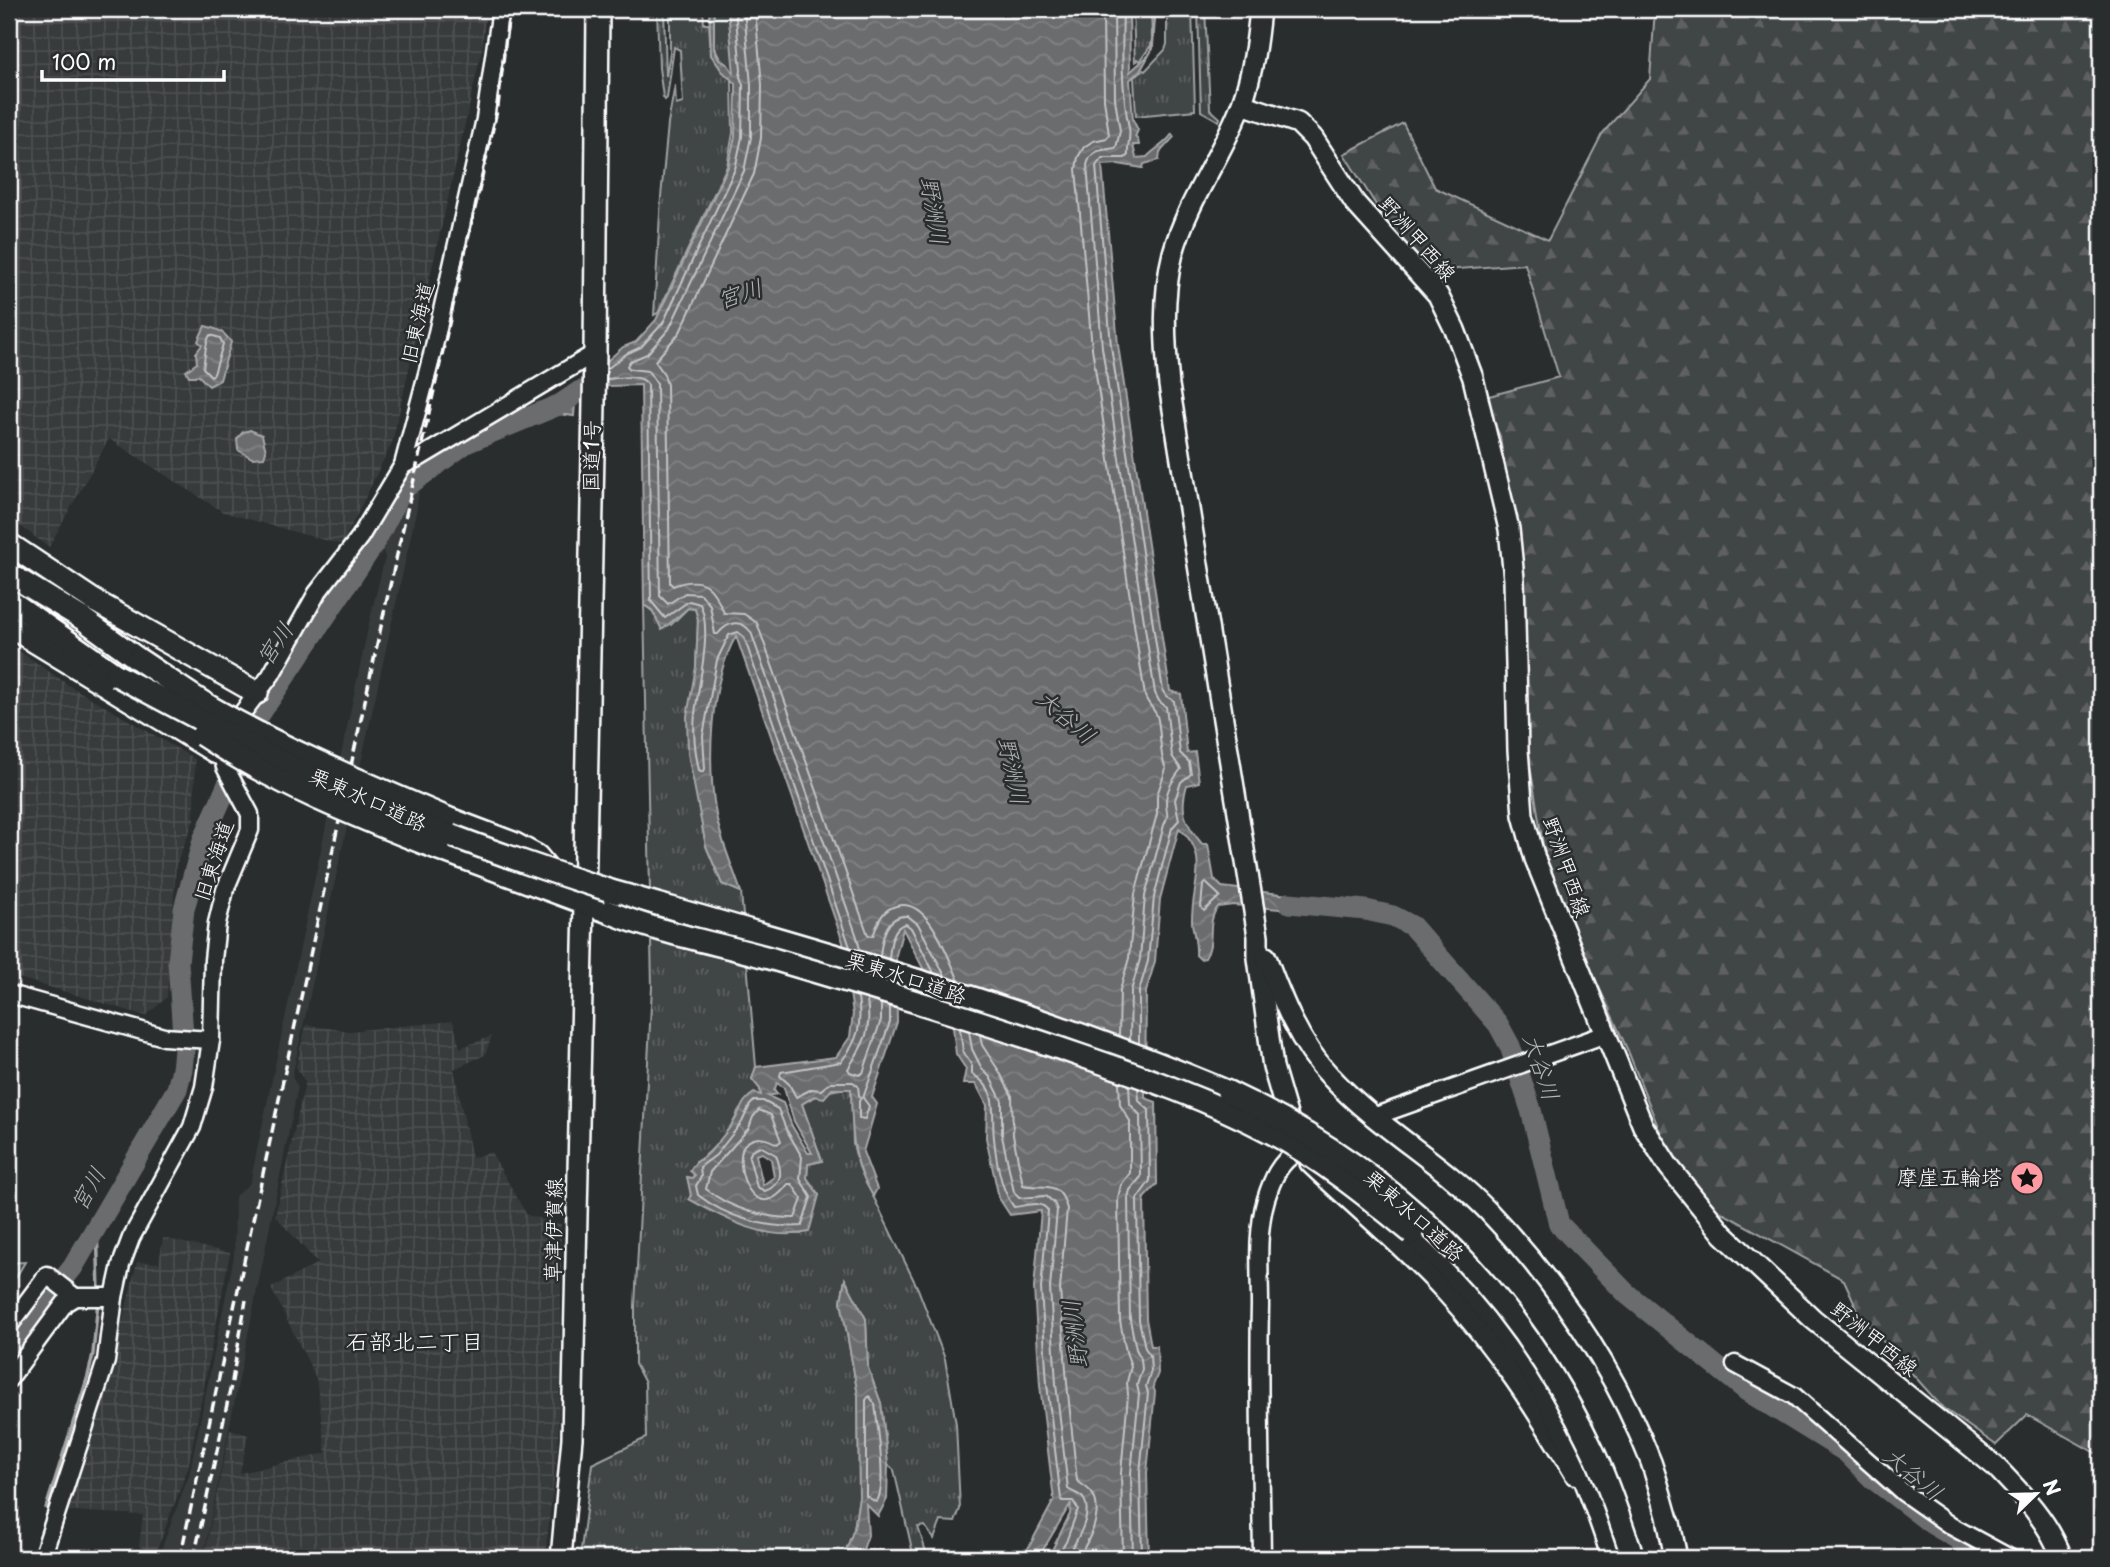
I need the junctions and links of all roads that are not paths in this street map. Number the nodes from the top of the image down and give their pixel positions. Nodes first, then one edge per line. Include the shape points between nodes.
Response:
1 (501, 9) edge
2 (598, 9) edge
3 (1260, 9) edge
4 (1242, 103) junction
5 (595, 359) junction
6 (402, 465) junction
7 (9, 544) edge
8 (9, 574) edge
9 (9, 600) edge
10 (9, 626) edge
11 (116, 675) junction
12 (257, 693) junction
13 (224, 763) junction
14 (584, 903) junction
15 (1257, 927) junction
16 (9, 993) edge
17 (1606, 1034) junction
18 (206, 1040) junction
19 (1374, 1117) junction
20 (1297, 1152) junction
21 (71, 1294) junction
22 (114, 1297) junction
23 (9, 1326) edge
24 (1735, 1364) dead end
25 (9, 1379) edge
26 (1601, 1521) junction
27 (1670, 1523) joint
28 (42, 1558) edge
29 (561, 1558) edge
30 (1262, 1558) edge
31 (1613, 1558) edge
32 (1633, 1558) edge
33 (1676, 1558) edge
34 (2010, 1558) edge
35 (2062, 1558) edge

1 - 6 street, 旧東海道 via 485,118 435,343
2 - 5 highway, 国道1号
3 - 4 main road via 1256,55
4 - 15 main road via 1173,253 1164,335
4 - 17 main road, 野洲甲西線 via 1298,123 1313,138 1355,203 1438,295 1455,330 1473,378 1508,529 1523,815 1535,859
5 - 6 street
5 - 14 highway, 国道1号
6 - 12 street, 旧東海道
7 - 12 highway via 93,600
8 - 14 highway, bridge via 83,618 213,708 272,740 537,856 558,883
9 - 11 highway, 栗東水口道路
10 - 13 highway
11 - 14 highway, 栗東水口道路, bridge via 256,768 377,825
11 - 32 highway, 栗東水口道路, bridge via 298,770 486,849 1146,1057 1261,1107 1314,1136 1419,1214 1499,1300 1563,1392 1593,1450
12 - 13 street, 旧東海道 via 224,737
13 - 18 street, 旧東海道 via 250,814 250,830 217,923
14 - 26 highway, 栗東水口道路, bridge via 646,927 731,946 1047,1044 1192,1097 1302,1150 1412,1233 1490,1316 1540,1384
14 - 29 main road, 草津伊賀線 via 573,1413
15 - 19 main road via 1288,1013 1302,1037 1330,1076
15 - 20 main road via 1273,1067
16 - 18 street via 164,1037
17 - 19 street
17 - 35 main road, 野洲甲西線 via 1643,1126 1669,1167 1723,1234 1813,1320 1996,1467 2045,1525
18 - 22 street, 旧東海道 via 204,1087 192,1127 131,1238
19 - 27 main road via 1486,1209 1540,1270 1586,1333 1629,1412
20 - 26 main road via 1400,1246 1472,1322 1549,1430
20 - 30 street via 1275,1174 1261,1225
21 - 22 street
21 - 23 street via 47,1275
21 - 25 street
22 - 28 street, 旧東海道 via 106,1361
24 - 34 street via 1794,1396 1905,1493 1951,1526
26 - 31 highway, 栗東水口道路
27 - 33 highway

